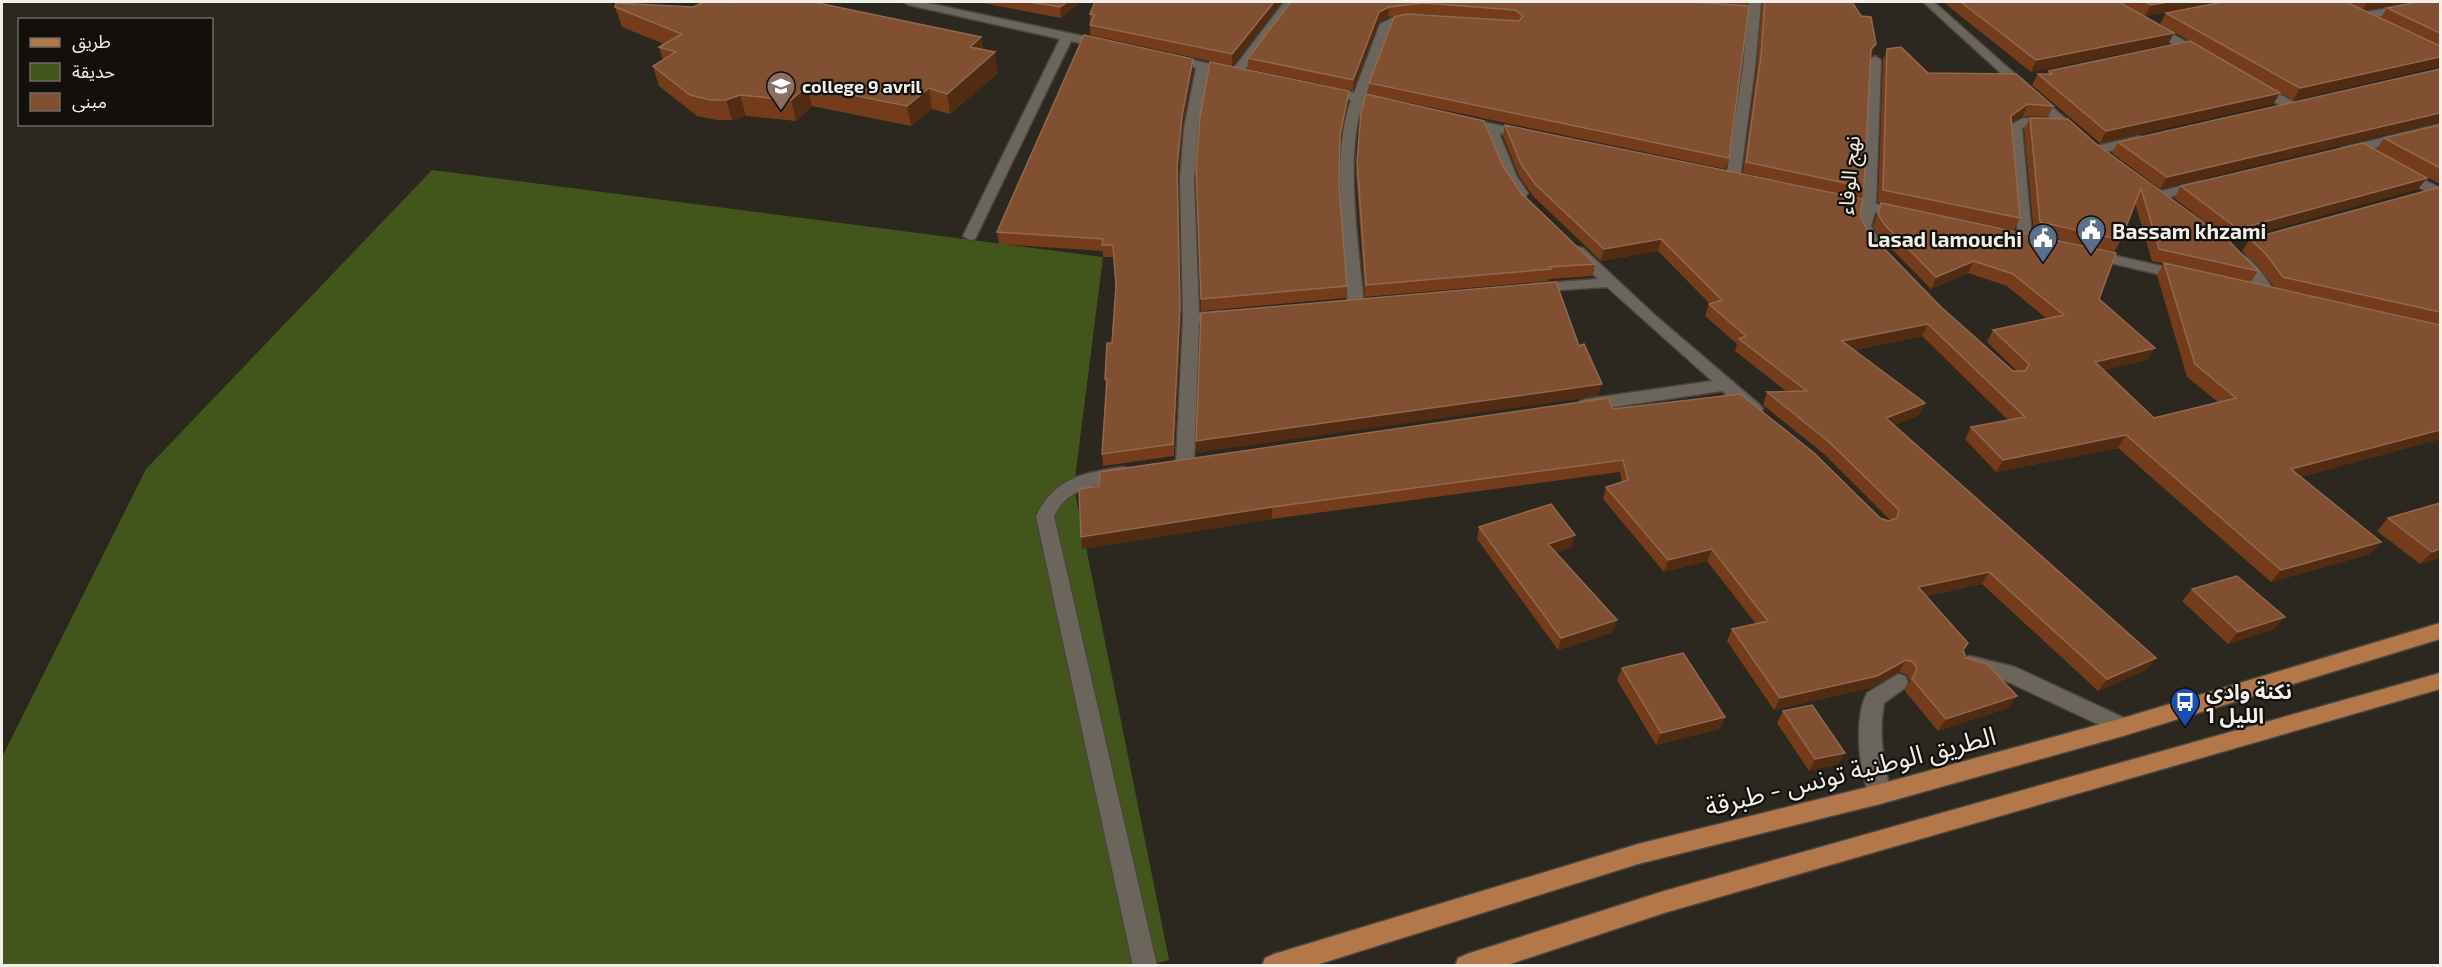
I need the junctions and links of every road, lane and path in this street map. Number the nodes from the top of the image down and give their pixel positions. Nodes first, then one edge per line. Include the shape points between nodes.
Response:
1 (909, 2) edge
2 (1290, 2) edge
3 (1928, 2) edge
4 (2435, 2) edge
5 (1751, 8) edge
6 (2165, 17) edge
7 (1433, 21) edge
8 (2379, 25) edge
9 (1067, 37) junction
10 (2186, 46) junction
11 (1124, 48) edge
12 (2162, 51) edge
13 (1157, 56) edge
14 (1875, 60) edge
15 (2214, 63) edge
16 (1203, 65) junction
17 (2243, 79) edge
18 (1315, 89) edge
19 (1359, 98) junction
20 (1403, 108) edge
21 (2268, 111) edge
22 (1446, 117) edge
23 (2064, 124) junction
24 (1490, 127) junction
25 (2440, 128) edge
26 (1535, 137) edge
27 (2153, 137) edge
28 (2358, 148) junction
29 (2096, 150) junction
30 (2336, 154) edge
31 (2113, 163) edge
32 (1733, 179) edge
33 (2213, 183) edge
34 (2438, 190) edge
35 (1824, 197) edge
36 (2415, 197) edge
37 (1869, 207) junction
38 (1534, 208) edge
39 (2175, 209) edge
40 (1914, 216) edge
41 (970, 236) dead end
42 (1566, 239) edge
43 (2025, 239) edge
44 (2250, 242) edge
45 (2071, 250) edge
46 (1882, 252) edge
47 (2199, 279) edge
48 (1612, 282) junction
49 (1519, 290) edge
50 (2245, 290) edge
51 (1356, 305) edge
52 (1238, 315) edge
53 (1191, 319) junction
54 (1724, 385) junction
55 (1565, 408) edge
56 (1765, 417) edge
57 (1208, 459) edge
58 (1185, 463) junction
59 (1164, 466) edge
60 (1142, 470) edge
61 (2440, 631) edge
62 (1968, 663) edge
63 (2440, 681) edge
64 (1898, 682) edge
65 (2123, 727) junction
66 (1880, 794) junction
67 (1329, 958) edge
68 (1145, 966) edge
69 (1274, 966) edge
70 (1467, 966) edge

1 - 9 street
2 - 16 street via 1242,74
3 - 23 street via 2021,80
4 - 8 street via 2356,14
5 - 32 street via 1748,77
6 - 10 street via 2143,22
7 - 19 street via 1398,19 1386,24
9 - 11 street
9 - 41 street
10 - 12 street
10 - 15 street
13 - 16 street
14 - 37 street, نهج الوفاء
16 - 53 street via 1191,128 1187,179
17 - 21 street via 2296,105
18 - 19 street
19 - 20 street
19 - 51 street via 1352,115 1347,158
22 - 24 street
23 - 29 street
23 - 43 street via 2023,122 2015,127
24 - 26 street
24 - 38 street via 1510,177
25 - 28 street
27 - 29 street
28 - 30 street
28 - 34 street
29 - 31 street
33 - 39 street via 2152,193
34 - 36 street
35 - 37 street
37 - 40 street
37 - 46 street, نهج الوفاء via 1864,226
42 - 48 street
44 - 50 street via 2228,248 2274,296
45 - 47 street
48 - 49 street
48 - 54 street
52 - 53 street
53 - 58 street
54 - 55 street
54 - 56 street
57 - 58 street
58 - 59 street
60 - 68 street via 1075,484 1060,492 1045,516
61 - 65 main road, الطريق الوطنية تونس - طبرقة
62 - 65 street via 2008,673
63 - 70 main road via 1675,899
64 - 66 street via 1874,699 1869,722
65 - 66 main road, الطريق الوطنية تونس - طبرقة
66 - 67 main road, الطريق الوطنية تونس - طبرقة via 1638,854
67 - 69 main road, الطريق الوطنية تونس - طبرقة

